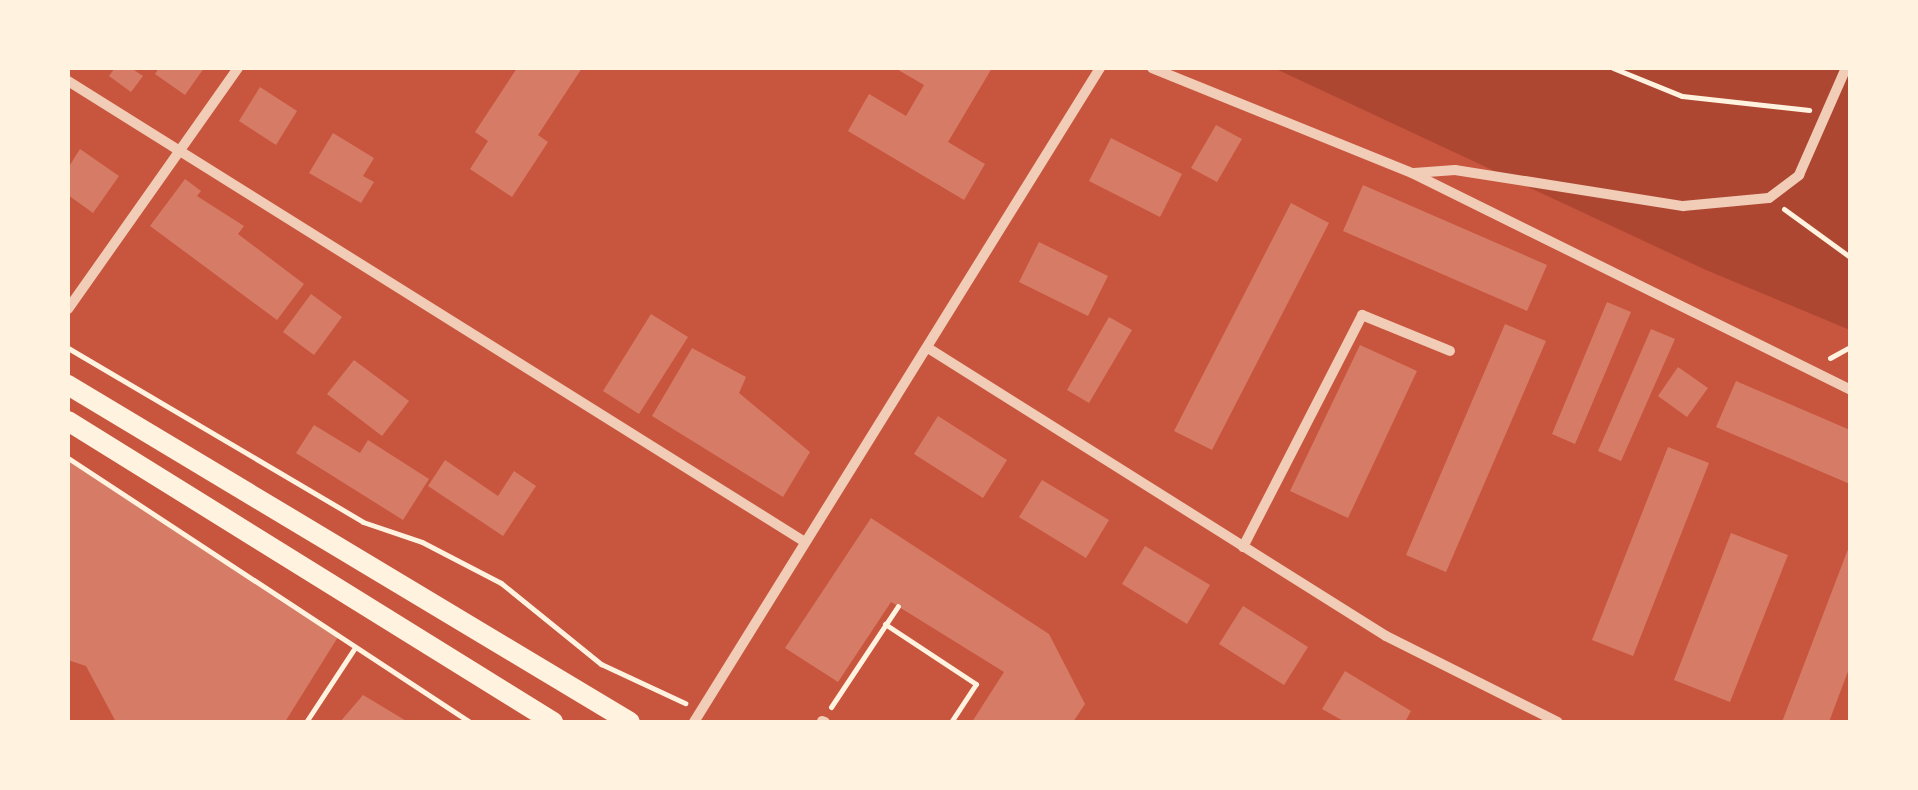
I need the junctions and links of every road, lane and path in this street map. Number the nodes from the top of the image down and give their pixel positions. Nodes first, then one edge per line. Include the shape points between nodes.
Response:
1 (238, 68) edge
2 (1100, 68) edge
3 (1152, 68) edge
4 (1613, 68) edge
5 (1846, 68) edge
6 (68, 81) edge
7 (1824, 114) junction
8 (178, 148) junction
9 (1412, 173) junction
10 (1769, 198) junction
11 (1850, 257) edge
12 (68, 309) edge
13 (68, 348) edge
14 (928, 348) junction
15 (1450, 351) dead end
16 (68, 384) edge
17 (1850, 389) edge
18 (68, 421) edge
19 (68, 458) edge
20 (805, 542) junction
21 (1243, 548) junction
22 (898, 606) dead end
23 (886, 624) junction
24 (354, 649) junction
25 (664, 689) dead end
26 (306, 722) edge
27 (470, 722) edge
28 (553, 722) edge
29 (630, 722) edge
30 (694, 722) edge
31 (824, 722) edge
32 (951, 722) edge
33 (1558, 722) edge

1 - 8 street
2 - 14 street
3 - 9 street
4 - 7 path via 1682,96 1776,102
5 - 7 street
6 - 8 street
7 - 10 street via 1800,174
8 - 12 street
8 - 20 street
9 - 10 street via 1455,170 1683,206
9 - 17 street
10 - 11 path
13 - 25 path via 363,522 422,542 488,576 602,664
14 - 20 street
14 - 21 street
15 - 21 street via 1362,315
16 - 29 main road
18 - 28 main road
19 - 24 path
20 - 30 street
21 - 33 street via 1386,636
22 - 23 path
23 - 31 path
23 - 32 path via 976,684
24 - 26 path
24 - 27 path

